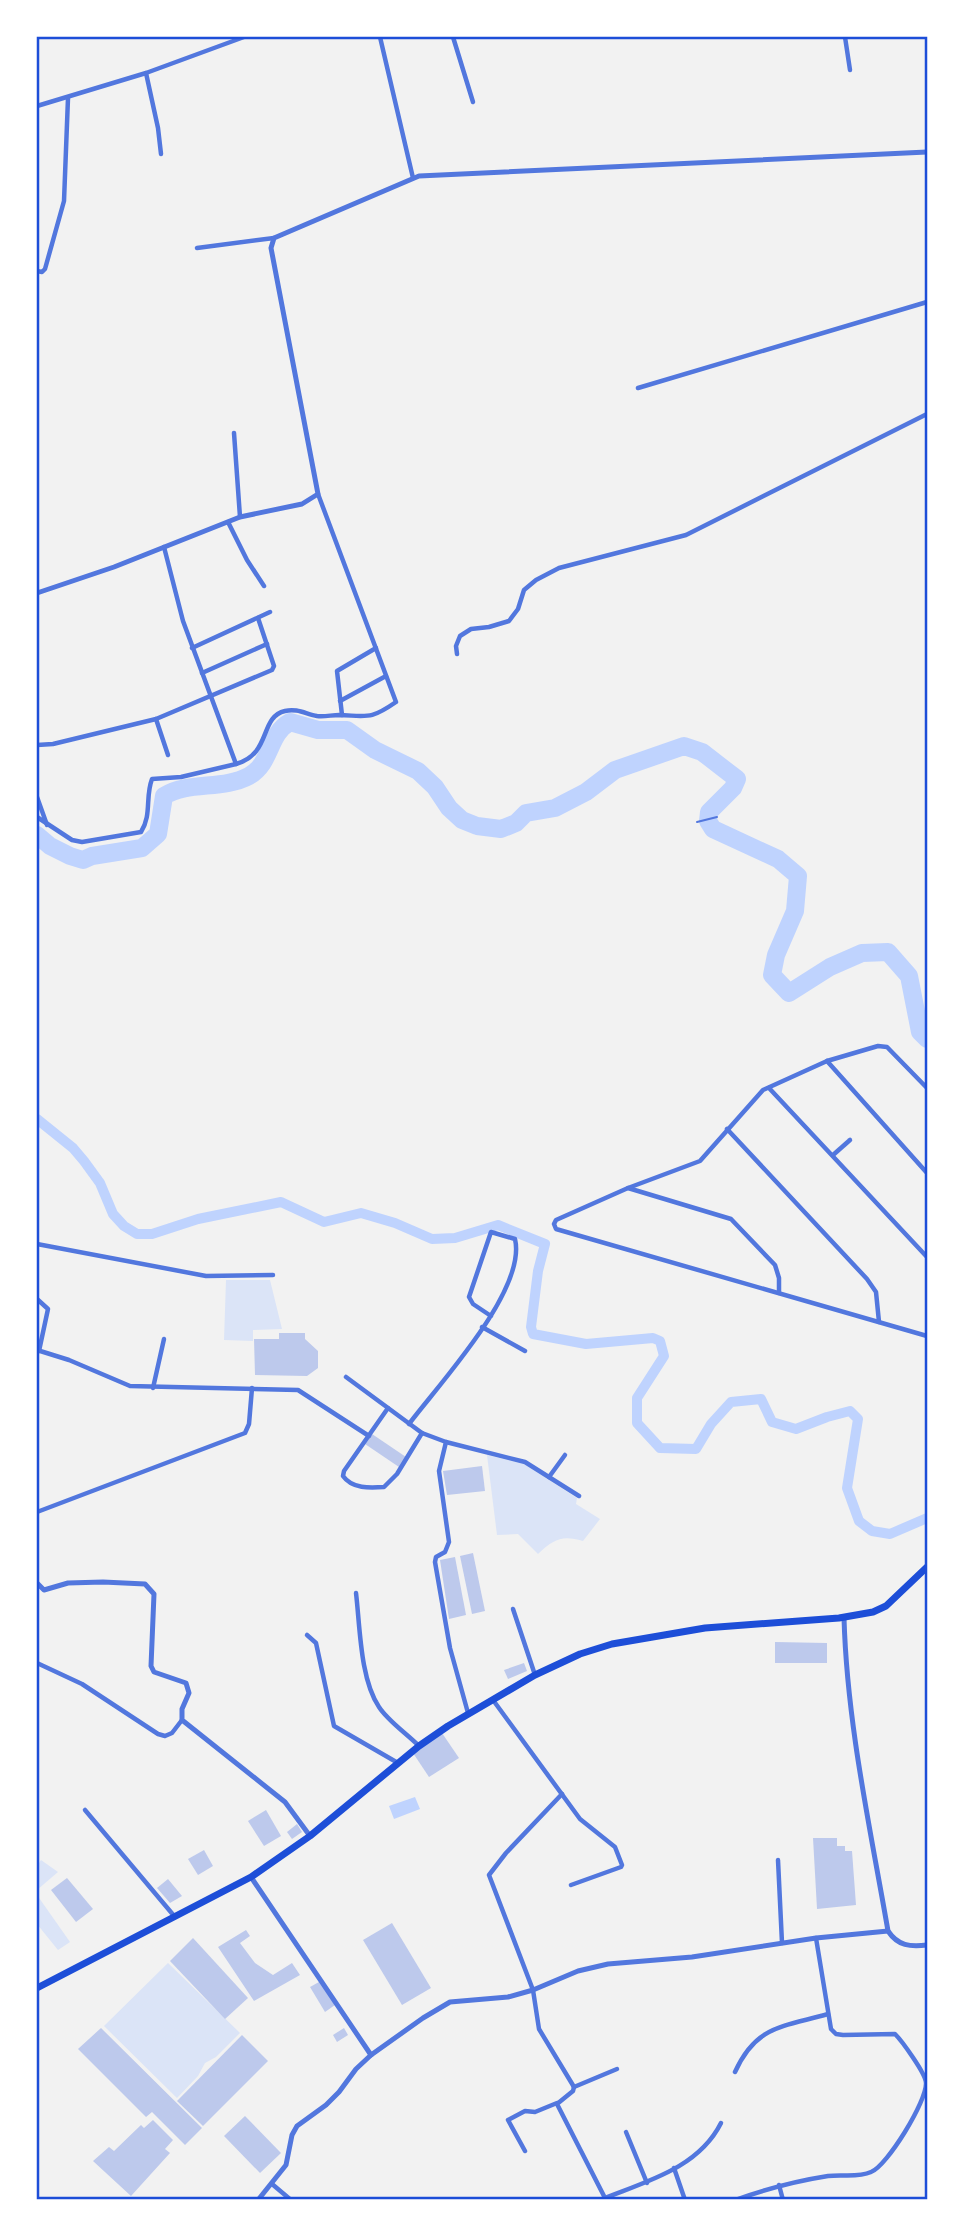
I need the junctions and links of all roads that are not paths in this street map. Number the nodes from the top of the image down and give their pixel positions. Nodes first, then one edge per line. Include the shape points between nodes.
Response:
1 (244, 37) edge
2 (380, 37) edge
3 (453, 37) edge
4 (845, 37) edge
5 (850, 71) dead end
6 (146, 73) junction
7 (68, 98) junction
8 (472, 102) dead end
9 (37, 106) edge
10 (927, 152) edge
11 (160, 153) dead end
12 (413, 178) junction
13 (274, 238) junction
14 (197, 248) dead end
15 (37, 271) edge
16 (927, 302) edge
17 (638, 388) dead end
18 (927, 414) edge
19 (234, 433) dead end
20 (318, 494) junction
21 (240, 517) junction
22 (228, 522) junction
23 (164, 547) junction
24 (264, 586) dead end
25 (37, 593) edge
26 (270, 612) dead end
27 (258, 618) junction
28 (267, 644) junction
29 (192, 648) junction
30 (376, 648) junction
31 (457, 654) dead end
32 (202, 673) junction
33 (386, 676) junction
34 (210, 696) junction
35 (340, 701) junction
36 (342, 715) junction
37 (156, 719) junction
38 (37, 746) edge
39 (168, 755) dead end
40 (236, 764) junction
41 (37, 797) edge
42 (37, 817) edge
43 (717, 817) dead end
44 (697, 822) dead end
45 (47, 825) junction
46 (827, 1062) junction
47 (769, 1088) junction
48 (927, 1088) edge
49 (727, 1129) junction
50 (850, 1140) dead end
51 (833, 1155) junction
52 (927, 1172) edge
53 (628, 1188) junction
54 (37, 1244) edge
55 (927, 1257) edge
56 (273, 1275) dead end
57 (779, 1293) junction
58 (37, 1299) edge
59 (491, 1316) junction
60 (879, 1322) junction
61 (482, 1327) junction
62 (927, 1336) edge
63 (163, 1339) dead end
64 (38, 1350) edge
65 (525, 1351) dead end
66 (346, 1377) dead end
67 (153, 1388) junction
68 (252, 1388) junction
69 (388, 1408) junction
70 (408, 1424) junction
71 (422, 1433) junction
72 (369, 1436) junction
73 (446, 1442) junction
74 (565, 1455) dead end
75 (549, 1477) junction
76 (579, 1496) dead end
77 (37, 1511) edge
78 (927, 1567) edge
79 (37, 1583) edge
80 (356, 1593) dead end
81 (513, 1609) dead end
82 (844, 1620) junction
83 (307, 1635) dead end
84 (37, 1663) edge
85 (535, 1673) junction
86 (493, 1700) junction
87 (468, 1713) junction
88 (182, 1720) junction
89 (419, 1746) junction
90 (396, 1762) junction
91 (562, 1794) junction
92 (85, 1810) dead end
93 (310, 1836) junction
94 (778, 1860) dead end
95 (251, 1877) junction
96 (571, 1885) dead end
97 (175, 1917) junction
98 (888, 1931) junction
99 (816, 1938) junction
100 (782, 1943) junction
101 (927, 1945) edge
102 (37, 1988) edge
103 (533, 1990) junction
104 (828, 2014) junction
105 (371, 2055) junction
106 (617, 2070) dead end
107 (735, 2072) dead end
108 (574, 2087) junction
109 (557, 2103) junction
110 (721, 2123) dead end
111 (626, 2133) dead end
112 (525, 2151) dead end
113 (674, 2168) junction
114 (647, 2183) junction
115 (272, 2184) junction
116 (779, 2185) junction
117 (603, 2199) edge
118 (258, 2200) edge
119 (291, 2200) edge
120 (685, 2200) edge
121 (735, 2200) edge
122 (783, 2200) edge

1 - 6 street
2 - 12 street
3 - 8 street
4 - 5 street
6 - 7 street
6 - 11 street
7 - 9 street
7 - 15 street via 64,201 45,269
10 - 12 street
12 - 13 street
13 - 14 street
13 - 20 street via 273,260
16 - 17 street
18 - 31 street via 685,535 559,568 524,590 509,621 460,636
19 - 21 street
20 - 21 street via 289,509
20 - 30 street
21 - 22 street
22 - 23 street
22 - 24 street
23 - 25 street
23 - 29 street
26 - 27 street
27 - 28 street
27 - 29 street
28 - 32 street
28 - 34 street via 272,670
29 - 32 street
30 - 33 street
30 - 35 street via 337,671
32 - 34 street
33 - 35 street
33 - 36 street via 396,702 372,716
34 - 37 street
34 - 40 street
35 - 36 street
36 - 40 street via 282,711 269,723 249,761
37 - 38 street
37 - 39 street
40 - 45 street via 152,779 148,816 141,832 82,842
41 - 45 street
42 - 45 street
43 - 44 lane
46 - 47 street
46 - 48 street via 887,1047
46 - 52 street
47 - 49 street via 757,1094
47 - 51 street
49 - 53 street via 700,1161
49 - 60 street via 867,1279 876,1292
50 - 51 street
51 - 55 street
53 - 57 street via 731,1219 775,1265
53 - 57 street via 555,1220 556,1228
54 - 56 street via 206,1276
57 - 60 street
58 - 64 street via 48,1308
59 - 59 street via 506,1291 516,1242 491,1232 469,1297
59 - 61 street
60 - 62 street
61 - 65 street
61 - 70 street
63 - 67 street
64 - 67 street via 119,1383
66 - 69 street
67 - 68 street
68 - 72 street via 298,1390
68 - 77 street via 244,1433
69 - 70 street
69 - 72 street
70 - 71 street
71 - 72 street via 384,1488 351,1484 343,1476
71 - 73 street
73 - 75 street via 525,1462
73 - 87 street via 439,1471 449,1542 435,1562 450,1648
74 - 75 street
75 - 76 street
78 - 82 main road via 886,1606
79 - 88 street via 44,1590 68,1583 103,1582 151,1588 151,1666 155,1672 186,1683 189,1693
80 - 89 street via 363,1653 379,1707
81 - 85 street
82 - 85 main road via 705,1628 612,1644
82 - 98 street via 862,1786
83 - 90 street via 316,1643 334,1726
84 - 88 street via 82,1684 165,1737
85 - 86 main road
86 - 87 main road
86 - 91 street
87 - 89 main road
88 - 93 street via 285,1802
89 - 90 main road
90 - 93 main road
91 - 96 street via 580,1819 615,1847 622,1865
91 - 103 street via 489,1875
92 - 97 street
93 - 95 main road
94 - 100 street
95 - 97 main road
95 - 105 street
97 - 102 main road
98 - 99 street
98 - 101 street via 901,1944
99 - 100 street
99 - 104 street
100 - 103 street via 608,1964 579,1970
103 - 105 street via 497,1999 450,2002
103 - 108 street via 539,2029
104 - 107 street via 756,2039
104 - 116 street via 836,2034 895,2034 925,2077 926,2087 901,2138 877,2169 862,2175
105 - 115 street via 326,2105 297,2126 288,2160
106 - 108 street
108 - 109 street
109 - 112 street via 508,2120
109 - 117 street
110 - 113 street via 705,2147
111 - 114 street
113 - 114 street
113 - 120 street
114 - 117 street
115 - 118 street
115 - 119 street
116 - 121 street
116 - 122 street

